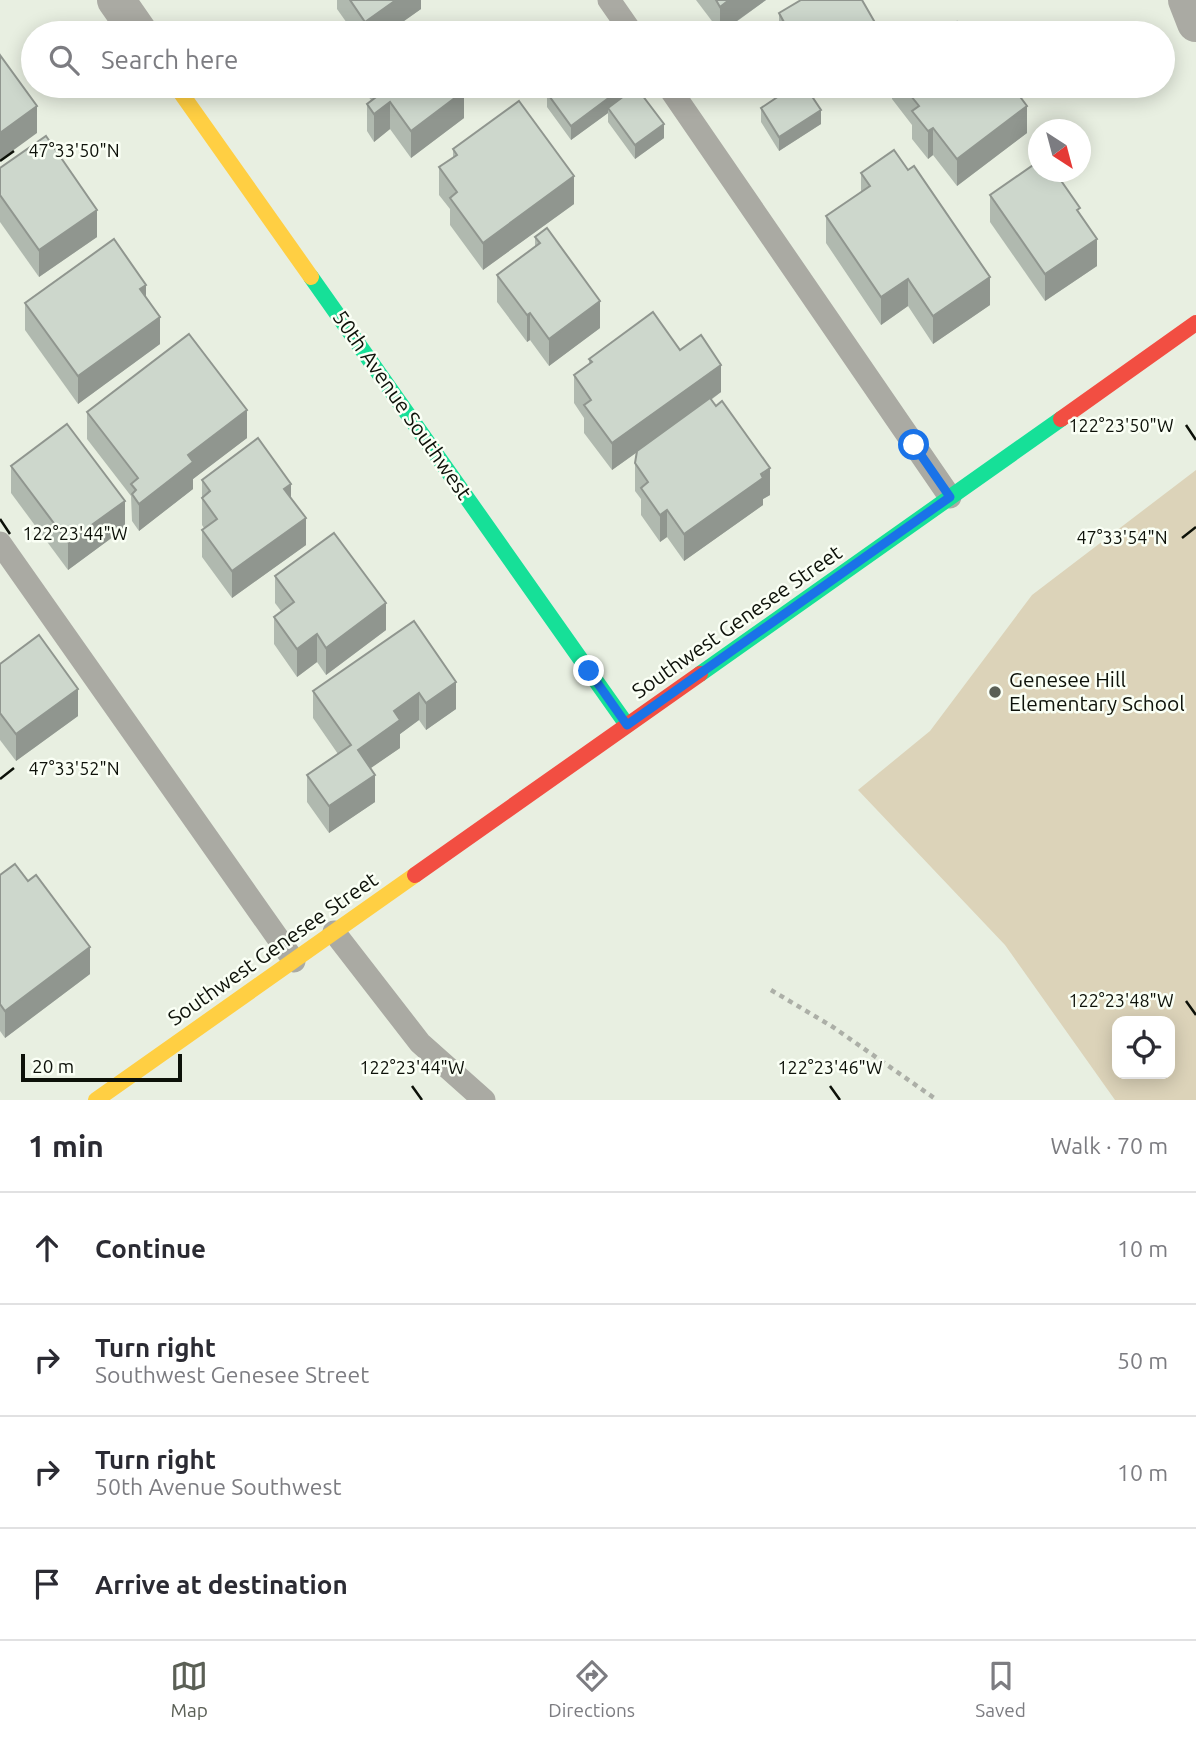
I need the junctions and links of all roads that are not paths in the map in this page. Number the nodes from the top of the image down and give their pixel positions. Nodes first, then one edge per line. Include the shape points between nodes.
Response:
1 (116, 0) edge
2 (609, 0) edge
3 (1187, 0) edge
4 (131, 21) edge
5 (624, 21) edge
6 (1196, 23) edge
7 (184, 98) edge
8 (676, 98) edge
9 (1196, 323) edge
10 (950, 497) junction
11 (0, 543) edge
12 (627, 725) junction
13 (334, 932) junction
14 (294, 961) junction
15 (96, 1100) edge
16 (484, 1100) edge

1 - 4 street
2 - 5 lane
3 - 6 street
7 - 12 street, 50th Avenue Southwest
8 - 10 lane
9 - 10 street, Southwest Genesee Street
10 - 12 street, Southwest Genesee Street
11 - 14 lane
12 - 13 street, Southwest Genesee Street
13 - 14 street, Southwest Genesee Street
13 - 16 lane via 420,1043
14 - 15 street, Southwest Genesee Street

